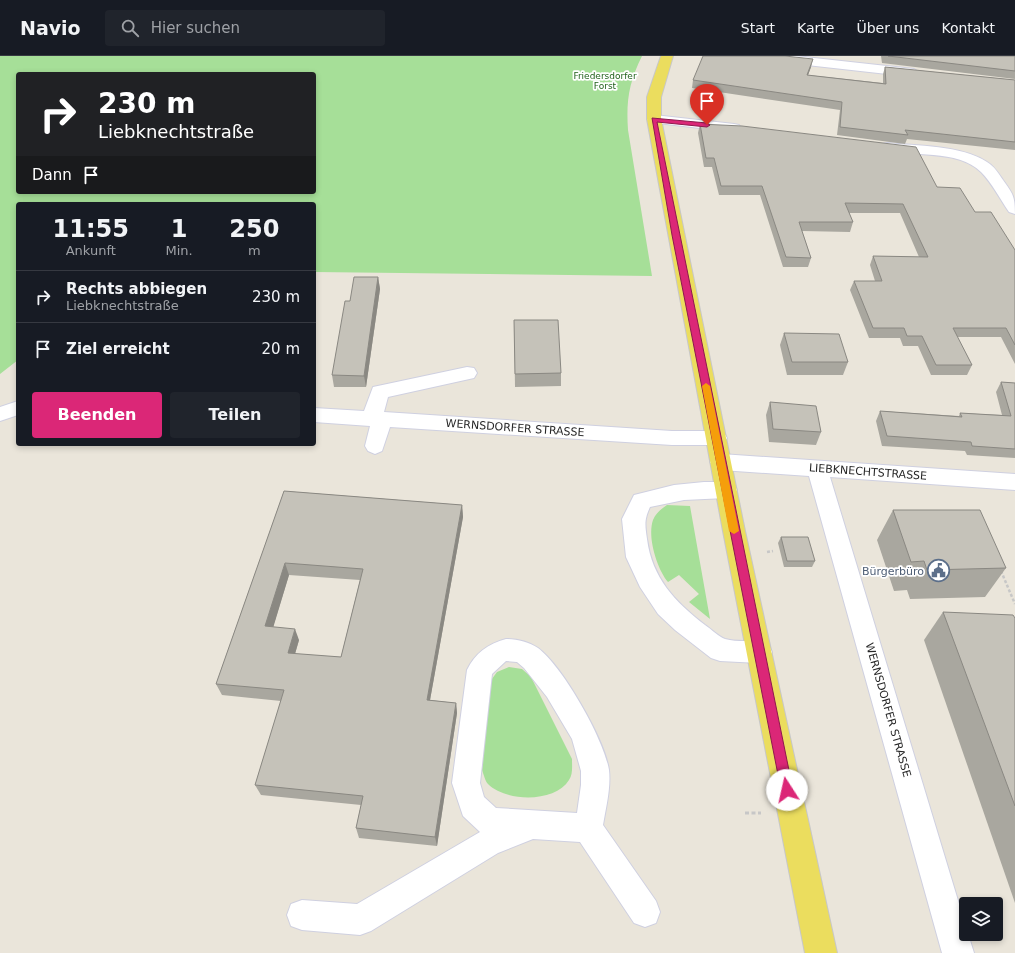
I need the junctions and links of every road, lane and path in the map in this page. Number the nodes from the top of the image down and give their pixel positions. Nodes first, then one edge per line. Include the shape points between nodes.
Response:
1 (667, 56) edge
2 (762, 56) edge
3 (865, 62) edge
4 (929, 74) edge
5 (654, 120) junction
6 (747, 130) edge
7 (874, 145) edge
8 (1015, 209) edge
9 (467, 373) dead end
10 (16, 409) edge
11 (0, 414) edge
12 (316, 415) edge
13 (377, 419) junction
14 (717, 438) junction
15 (375, 446) dead end
16 (722, 462) junction
17 (817, 468) junction
18 (1015, 482) edge
19 (726, 490) junction
20 (999, 568) edge
21 (1015, 604) edge
22 (759, 652) junction
23 (744, 813) dead end
24 (764, 813) dead end
25 (534, 825) junction
26 (588, 828) junction
27 (645, 912) dead end
28 (302, 916) dead end
29 (821, 953) edge
30 (958, 953) edge

1 - 5 main road via 654,97
2 - 3 street
3 - 4 street
5 - 6 street
5 - 14 main road
7 - 8 street via 973,159 984,166
9 - 13 street via 380,392
10 - 11 street
12 - 13 street, WERNSDORFER STRASSE
13 - 14 street, WERNSDORFER STRASSE via 672,438
13 - 15 street
14 - 16 main road
16 - 17 street, LIEBKNECHTSTRASSE
16 - 19 main road
17 - 18 street, LIEBKNECHTSTRASSE
17 - 30 street, WERNSDORFER STRASSE
19 - 22 main road
19 - 22 street via 691,489 665,493 642,501 633,519 638,557 648,580 667,607 684,623 720,650
20 - 21 path
22 - 29 main road
23 - 24 path
25 - 26 street
25 - 26 street via 490,822 473,806 466,783 480,670 490,657 504,651 514,650 528,654 561,695 584,736 595,770
25 - 28 street via 488,843 360,920
26 - 27 street

